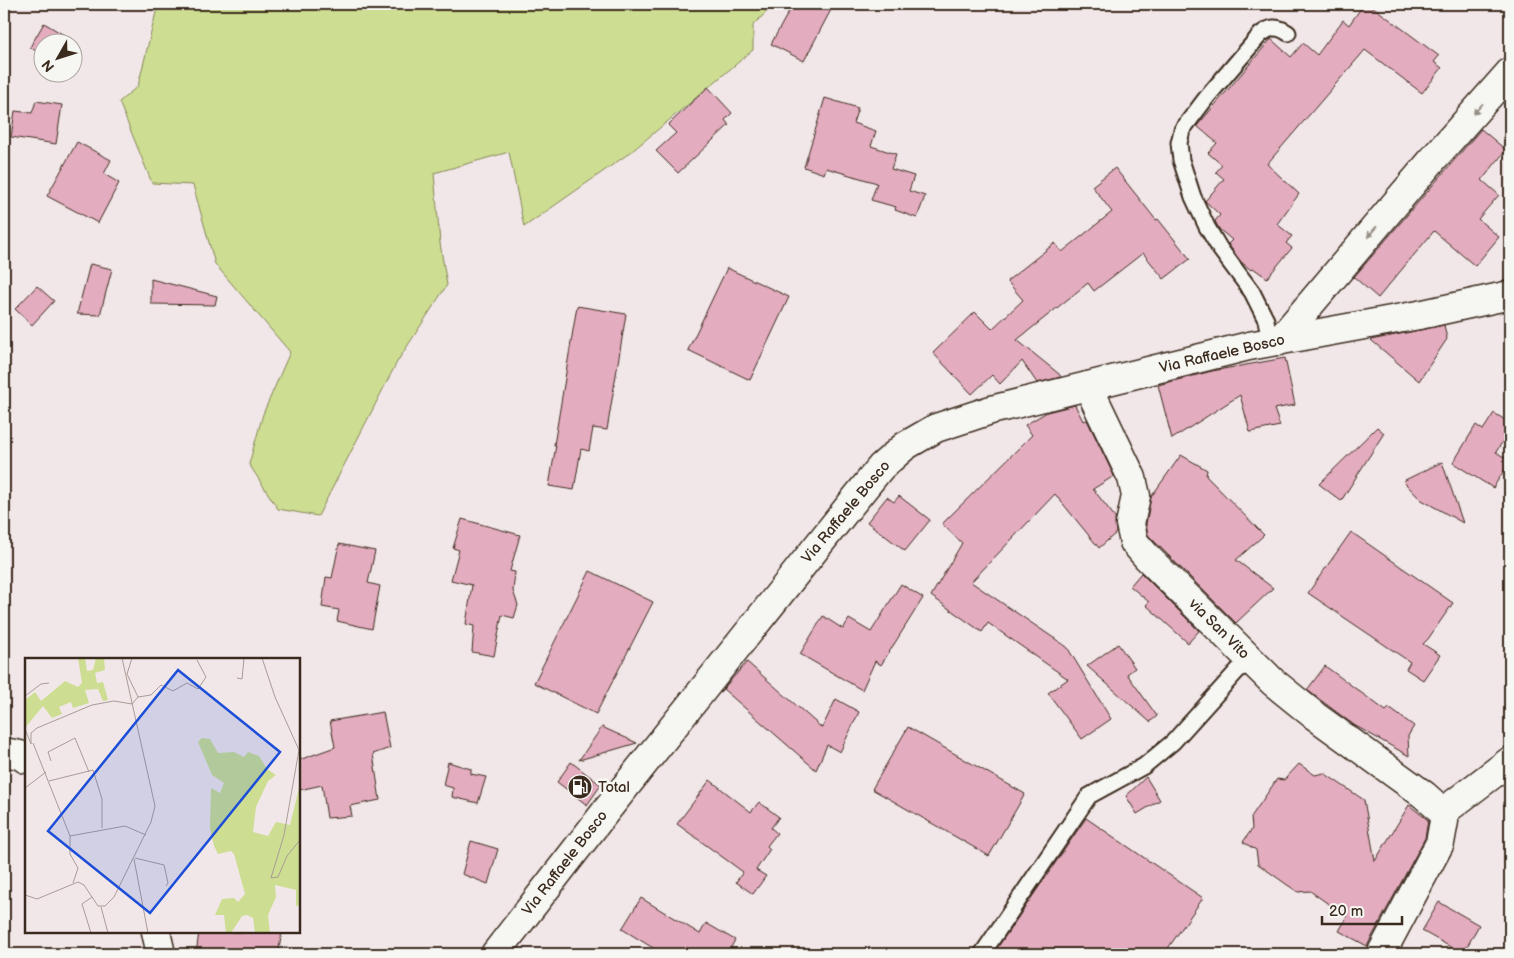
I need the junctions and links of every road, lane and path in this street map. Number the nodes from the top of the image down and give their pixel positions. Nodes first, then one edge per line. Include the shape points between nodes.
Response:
1 (1288, 33) dead end
2 (1510, 72) edge
3 (1510, 295) edge
4 (1274, 342) junction
5 (1088, 386) junction
6 (1252, 662) junction
7 (4, 752) edge
8 (25, 758) edge
9 (1510, 761) edge
10 (1443, 812) junction
11 (156, 933) edge
12 (161, 954) edge
13 (495, 954) edge
14 (982, 954) edge
15 (1381, 954) edge

1 - 4 lane via 1274,27 1260,35 1182,130 1179,144 1193,197 1207,227 1252,292
2 -> 4 street
3 - 4 street, Via Raffaele Bosco via 1419,316
4 - 5 street, Via Raffaele Bosco
5 - 6 street, via San Vito via 1132,478 1136,496 1130,524 1134,542
5 - 13 street, Via Raffaele Bosco via 991,410 936,428 905,446 881,467
6 - 10 street, via San Vito via 1315,716
6 - 14 lane via 1238,670 1173,742 1144,766 1090,796
7 - 8 street
9 - 10 street
10 - 15 street via 1440,843
11 - 12 street

